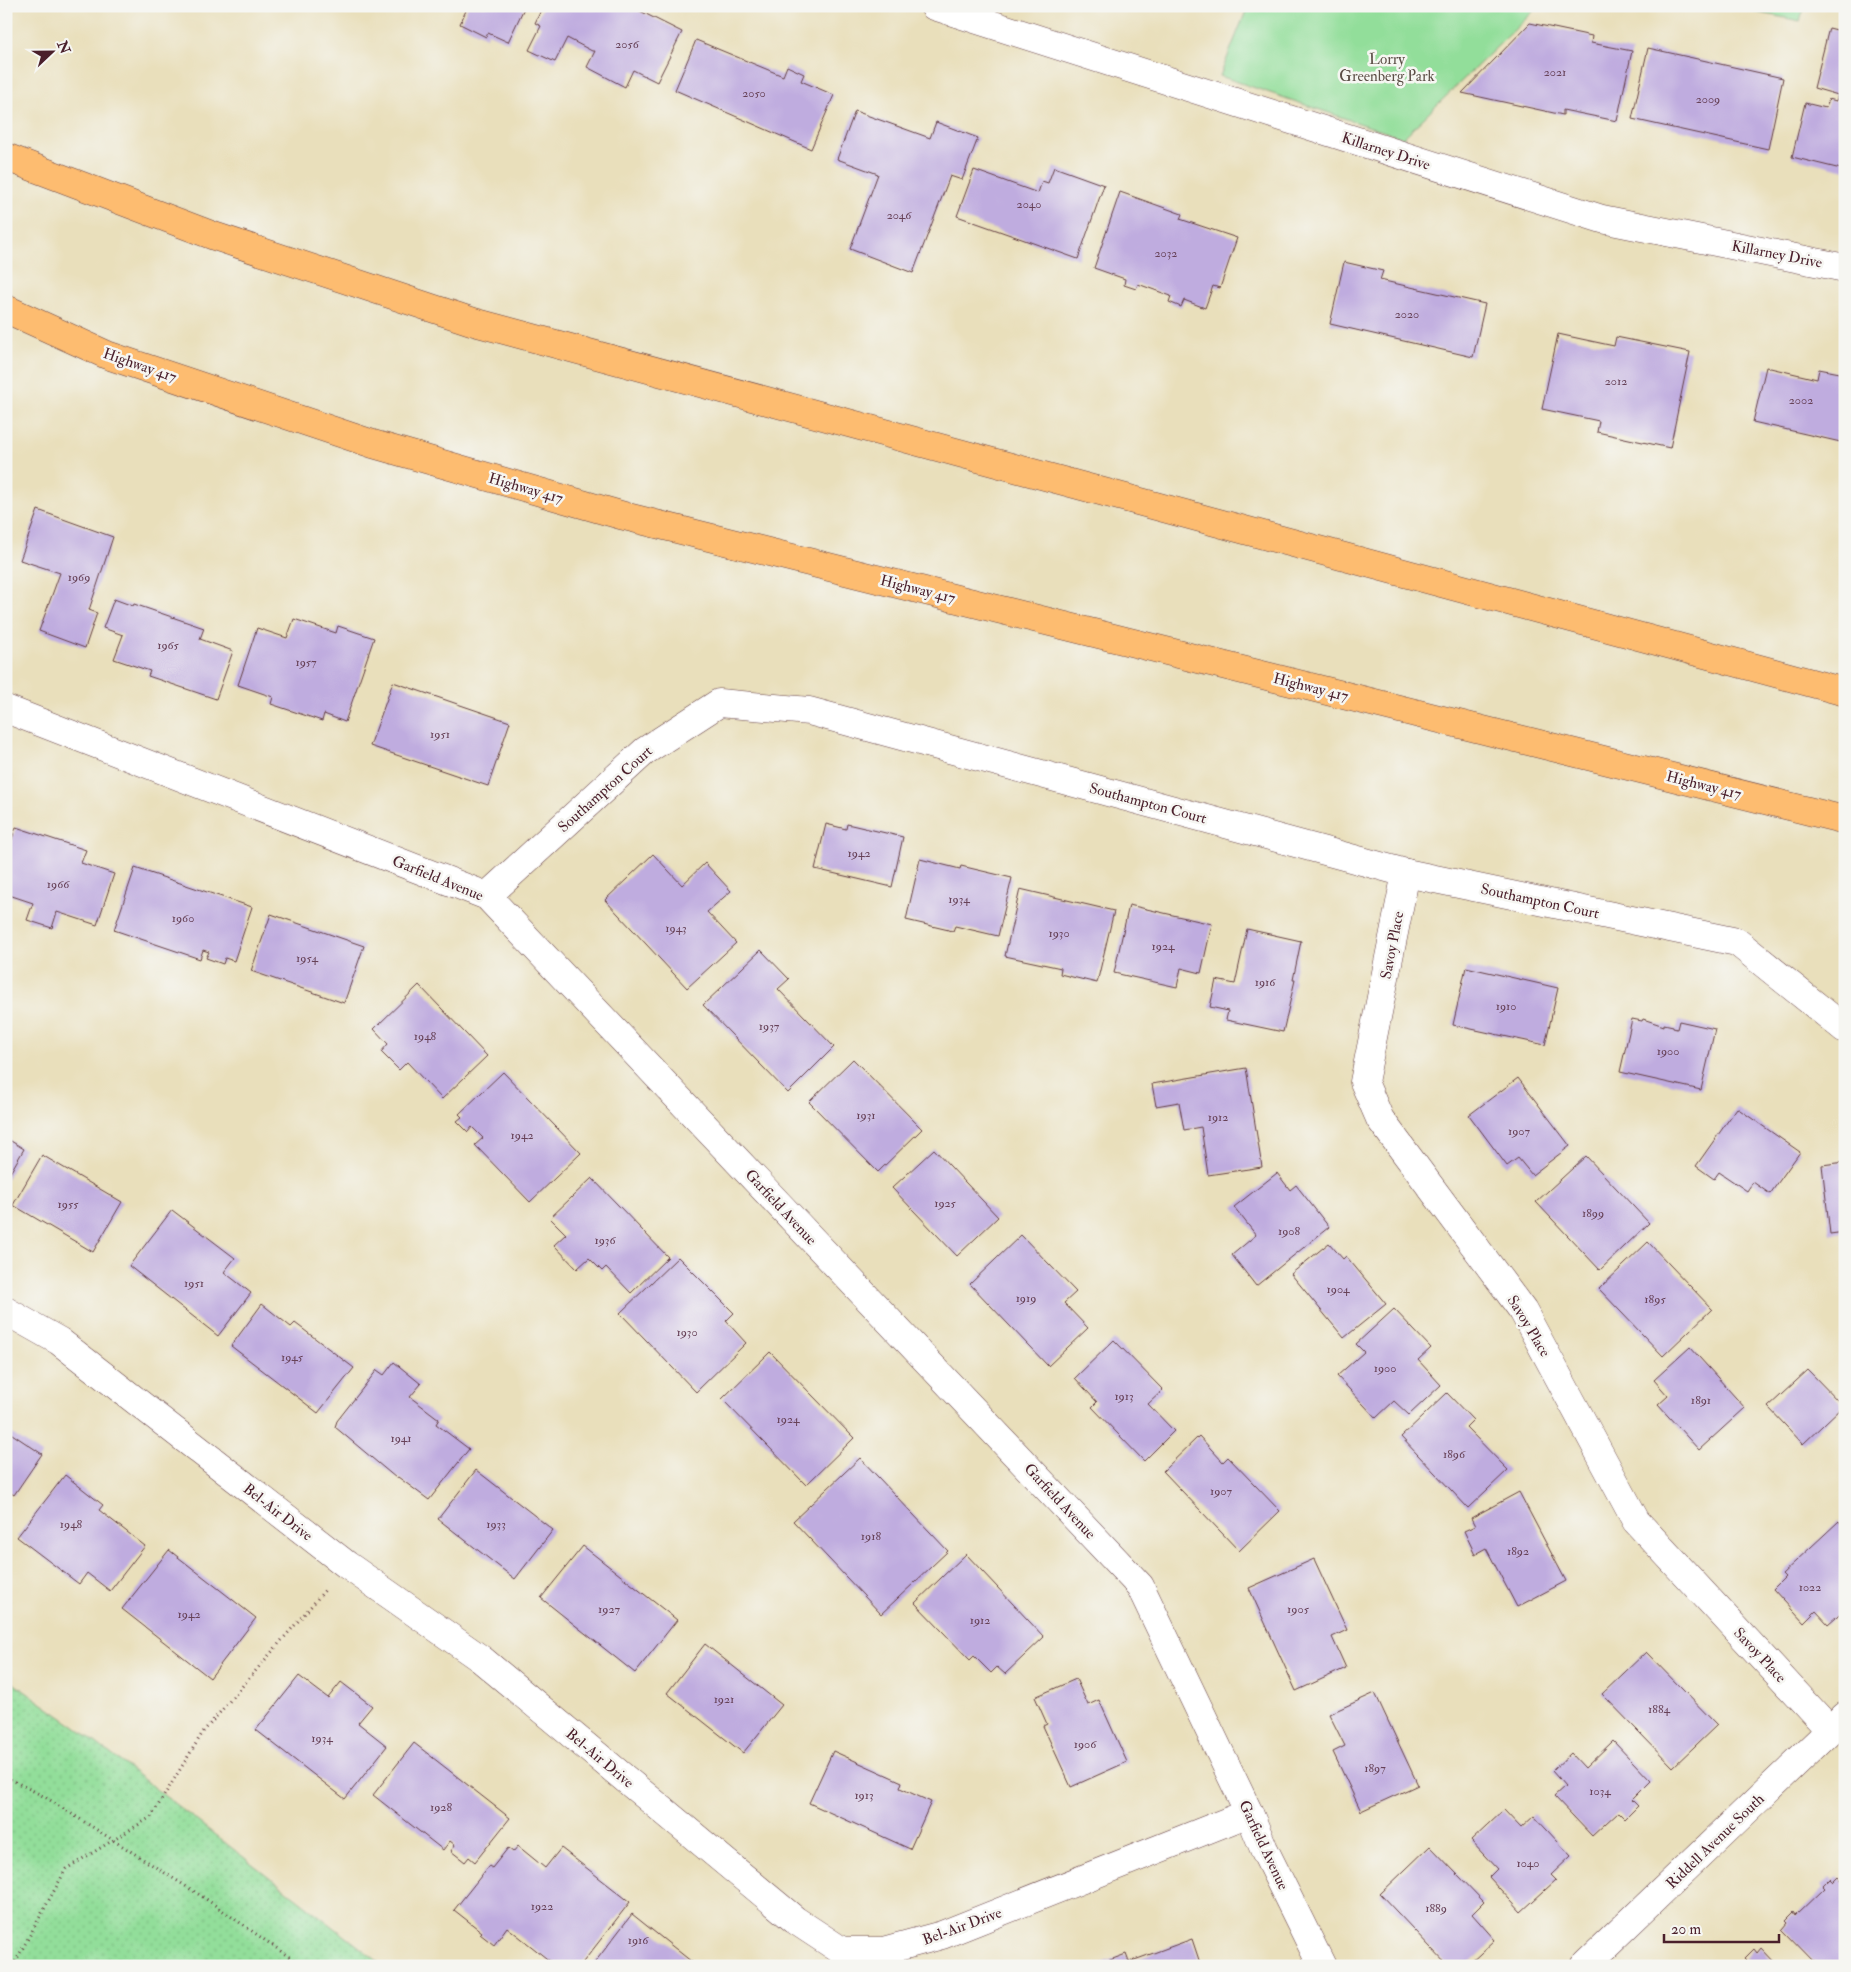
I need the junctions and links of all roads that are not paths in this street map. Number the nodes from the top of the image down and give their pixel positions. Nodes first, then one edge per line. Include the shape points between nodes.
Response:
1 (934, 6) edge
2 (6, 157) edge
3 (1845, 268) edge
4 (6, 310) edge
5 (1803, 681) junction
6 (1845, 686) edge
7 (1845, 692) edge
8 (6, 709) edge
9 (1845, 820) edge
10 (1406, 874) junction
11 (487, 896) junction
12 (1845, 1029) edge
13 (6, 1311) edge
14 (1837, 1723) edge
15 (1250, 1813) junction
16 (1322, 1966) edge
17 (1584, 1966) edge

1 - 3 street, Killarney Drive via 1602,219
2 - 5 highway via 214,236 474,322
4 - 9 highway, Highway 417 via 107,355 372,444 624,516
5 - 6 highway
5 - 7 highway
8 - 11 street, Garfield Avenue
10 - 11 street, Southampton Court via 809,711 719,703 645,751
10 - 12 street, Southampton Court via 1737,942
10 - 14 street, Savoy Place via 1364,1082 1380,1119 1523,1311 1636,1521
11 - 15 street, Garfield Avenue via 1140,1586
13 - 15 street, Bel-Air Drive via 59,1341 347,1565 481,1659 795,1920 842,1951 883,1952 942,1935
14 - 17 street, Riddell Avenue South
15 - 16 street, Garfield Avenue via 1264,1849

